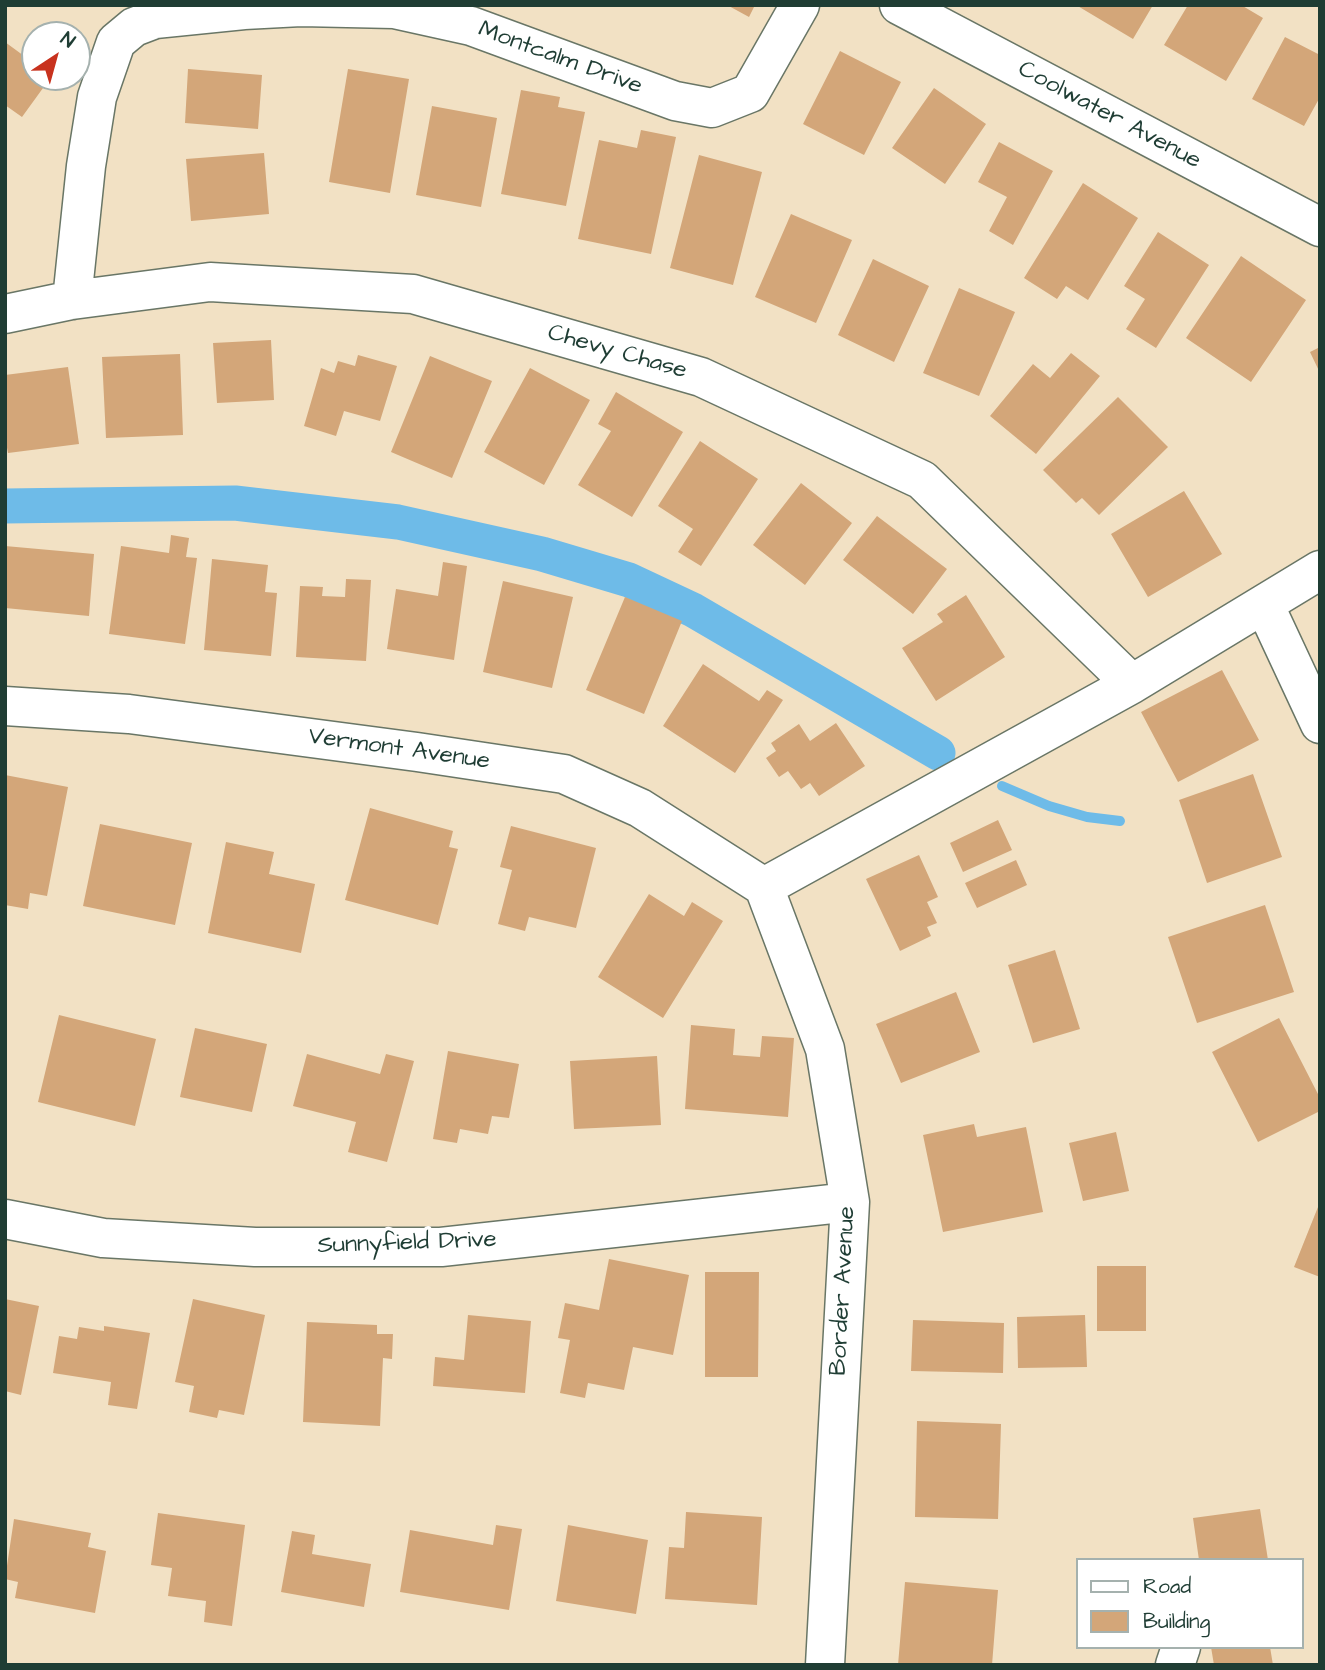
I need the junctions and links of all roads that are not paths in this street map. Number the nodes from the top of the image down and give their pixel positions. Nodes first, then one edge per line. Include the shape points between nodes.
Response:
1 (800, 5) edge
2 (899, 5) edge
3 (1320, 227) edge
4 (72, 300) junction
5 (5, 314) edge
6 (1320, 570) edge
7 (1264, 604) junction
8 (1132, 684) junction
9 (5, 706) edge
10 (1320, 724) edge
11 (764, 887) junction
12 (850, 1202) junction
13 (5, 1219) edge
14 (825, 1665) edge

1 - 4 street, Montcalm Drive via 750,93 712,108 675,101 471,26 394,9 244,10 155,19 134,27 116,42 97,97
2 - 3 street, Coolwater Avenue
4 - 5 street, Chevy Chase
4 - 8 street, Chevy Chase via 210,282 412,294 701,377 922,480
6 - 7 street
7 - 8 street
7 - 10 street
8 - 11 street
9 - 11 street, Vermont Avenue via 129,714 564,774 640,808
11 - 12 street, Border Avenue via 825,1049
12 - 13 street, Sunnyfield Drive via 441,1247 254,1247 103,1238
12 - 14 street, Border Avenue

